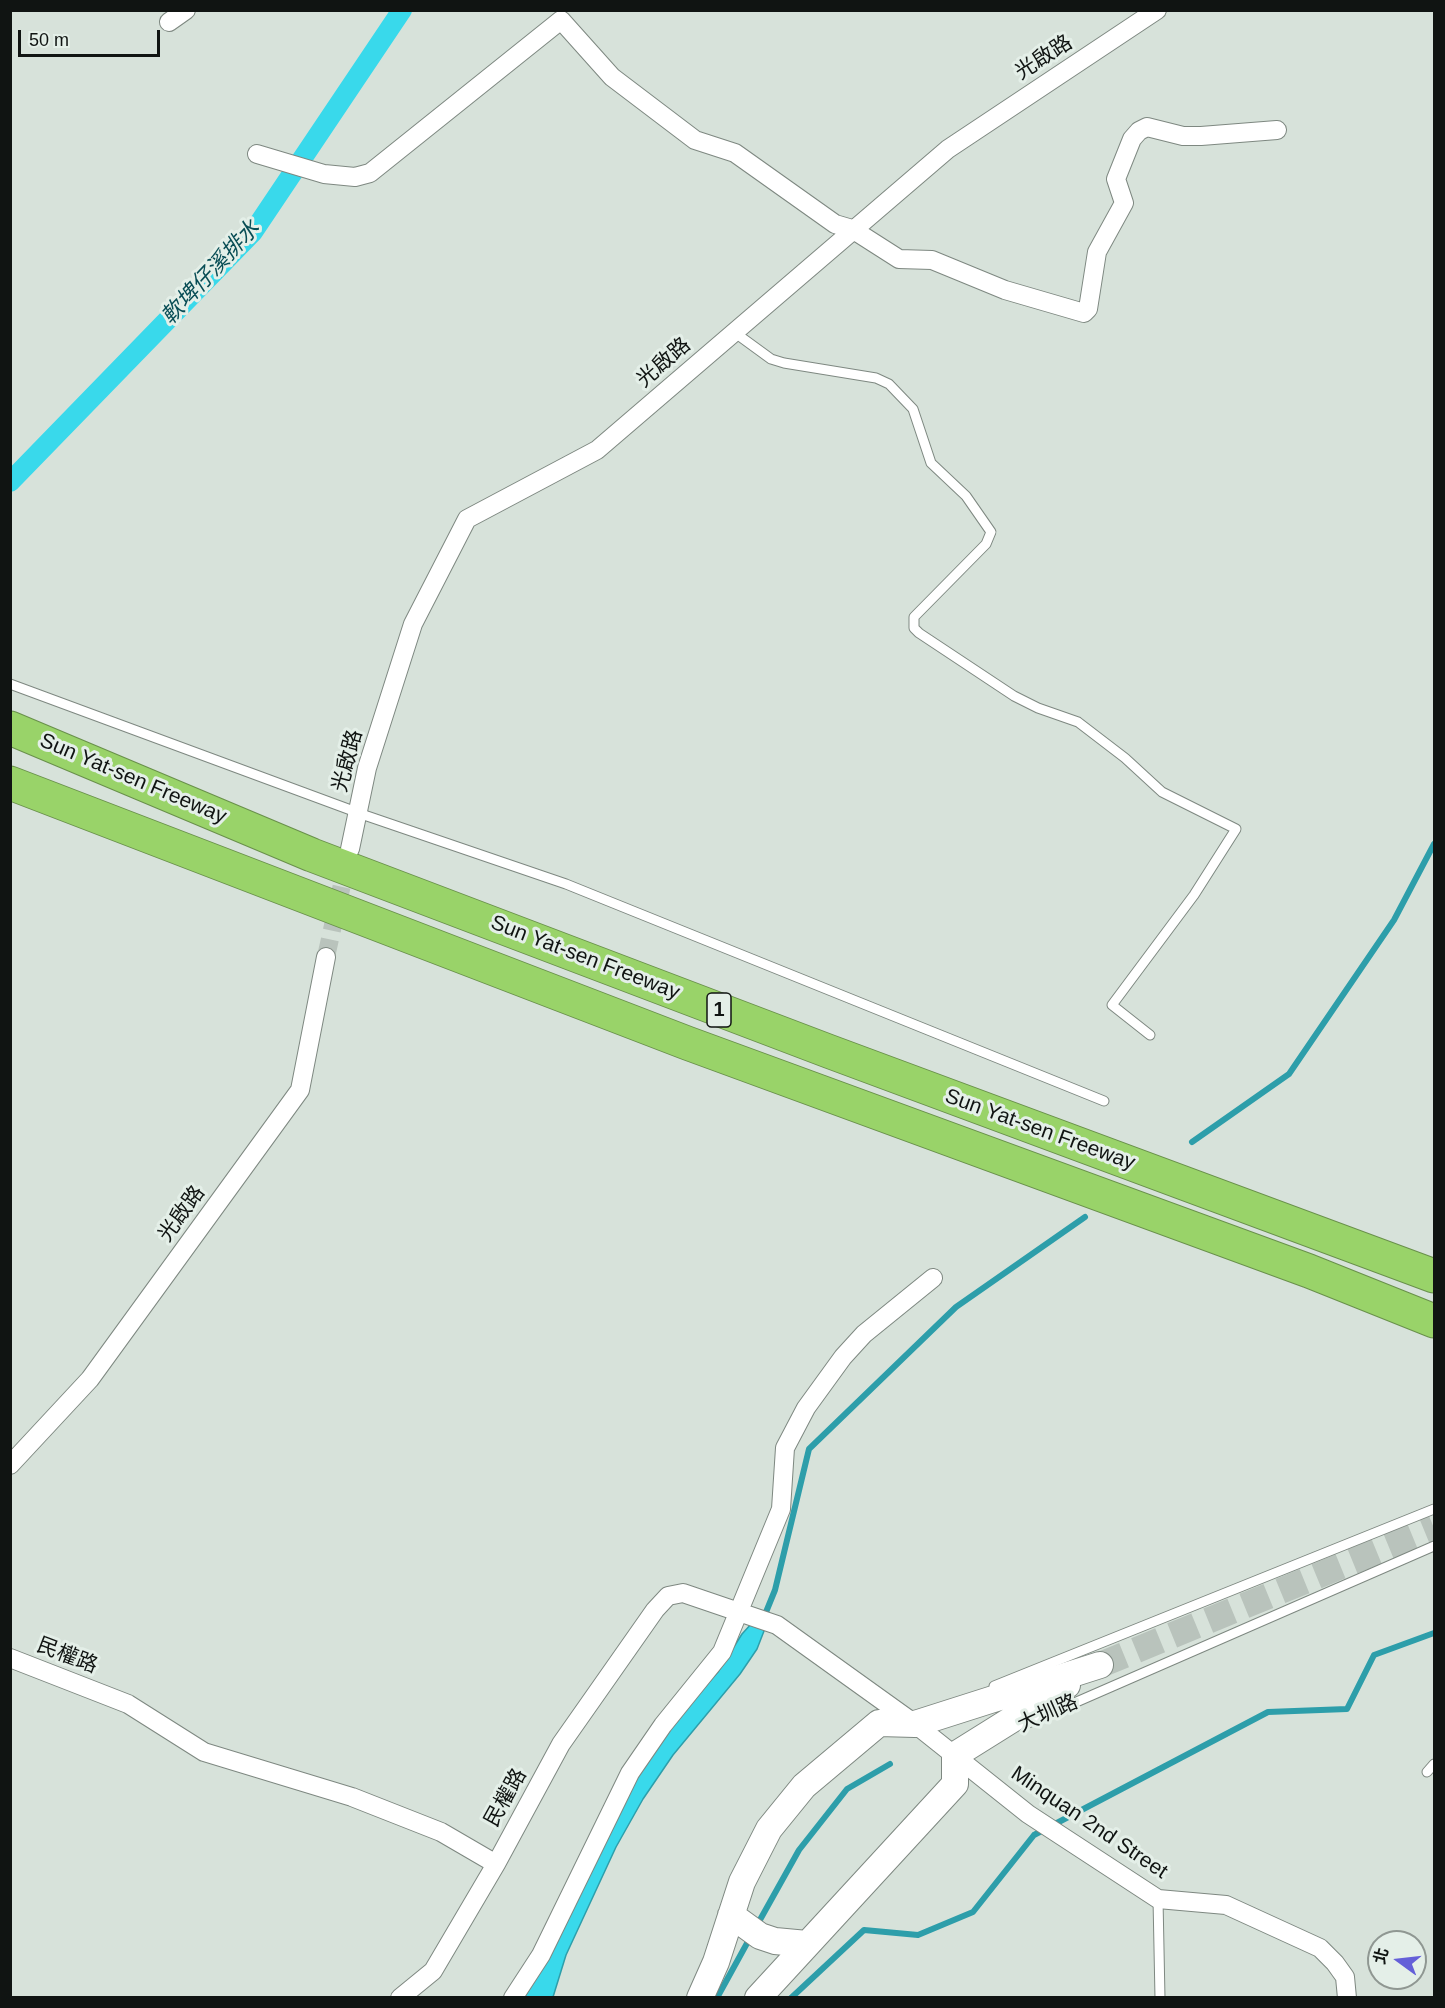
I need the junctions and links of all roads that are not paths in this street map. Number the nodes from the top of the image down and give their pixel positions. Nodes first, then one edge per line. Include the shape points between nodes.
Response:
1 (186, 10) edge
2 (1157, 10) edge
3 (169, 22) dead end
4 (1277, 130) dead end
5 (257, 153) dead end
6 (852, 229) junction
7 (734, 332) junction
8 (10, 684) edge
9 (10, 728) edge
10 (10, 783) edge
11 (358, 812) junction
12 (350, 849) tunnel mouth
13 (326, 957) tunnel mouth
14 (1150, 1035) dead end
15 (1104, 1101) dead end
16 (1434, 1276) edge
17 (933, 1278) dead end
18 (1434, 1321) edge
19 (10, 1465) edge
20 (1434, 1509) edge
21 (1434, 1546) edge
22 (746, 1614) junction
23 (10, 1658) edge
24 (915, 1724) junction
25 (955, 1755) junction
26 (1434, 1764) edge
27 (1427, 1772) dead end
28 (496, 1864) junction
29 (1158, 1899) junction
30 (745, 1925) junction
31 (807, 1944) junction
32 (759, 1996) edge
33 (400, 1998) edge
34 (513, 1998) edge
35 (700, 1998) edge
36 (1160, 1998) edge
37 (1347, 1998) edge

1 - 3 street
2 - 6 street, 光啟路 via 948,148
4 - 6 street via 1201,136 1183,136 1148,127 1139,131 1116,179 1124,203 1097,252 1088,309 1084,313 1005,290 932,260 898,259
5 - 6 street via 324,174 355,177 370,173 561,20 612,77 695,140 735,153 835,224
6 - 7 street, 光啟路
7 - 11 street, 光啟路 via 597,450 467,519 413,624 367,768
7 - 14 lane via 771,359 890,384 913,409 931,463 966,496 991,532 986,544 914,616 914,628 919,633 1014,696 1078,722 1162,792 1236,829 1194,895 1112,1005
8 - 11 lane
9 - 16 highway, Sun Yat-sen Freeway / 1 via 312,855
10 - 18 highway, Sun Yat-sen Freeway / 1 via 665,1035 1287,1263
11 - 12 street, 光啟路
11 - 15 lane via 566,884
13 - 19 street, 光啟路 via 300,1090 90,1379
17 - 22 street via 864,1334 806,1408 785,1448 781,1509
20 - 24 lane via 998,1685
21 - 25 lane, 大圳路
22 - 24 street, 民權路 via 777,1625
22 - 28 street, 民權路 via 683,1593 668,1596 561,1744
22 - 34 street via 722,1652 630,1773 541,1955
23 - 28 street, 民權路 via 128,1704 204,1752 352,1797 441,1832
24 - 25 street, 民權路
24 - 25 street via 1100,1665
24 - 30 street via 879,1723 804,1786 769,1829 742,1882
25 - 29 street, Minquan 2nd Street via 1028,1814
25 - 31 street via 955,1784
26 - 27 lane
28 - 33 street via 433,1971
29 - 36 lane
29 - 37 street, Minquan 2nd Street via 1226,1905 1320,1948 1345,1977
30 - 31 street via 775,1941
30 - 35 street via 716,1962
31 - 32 street

